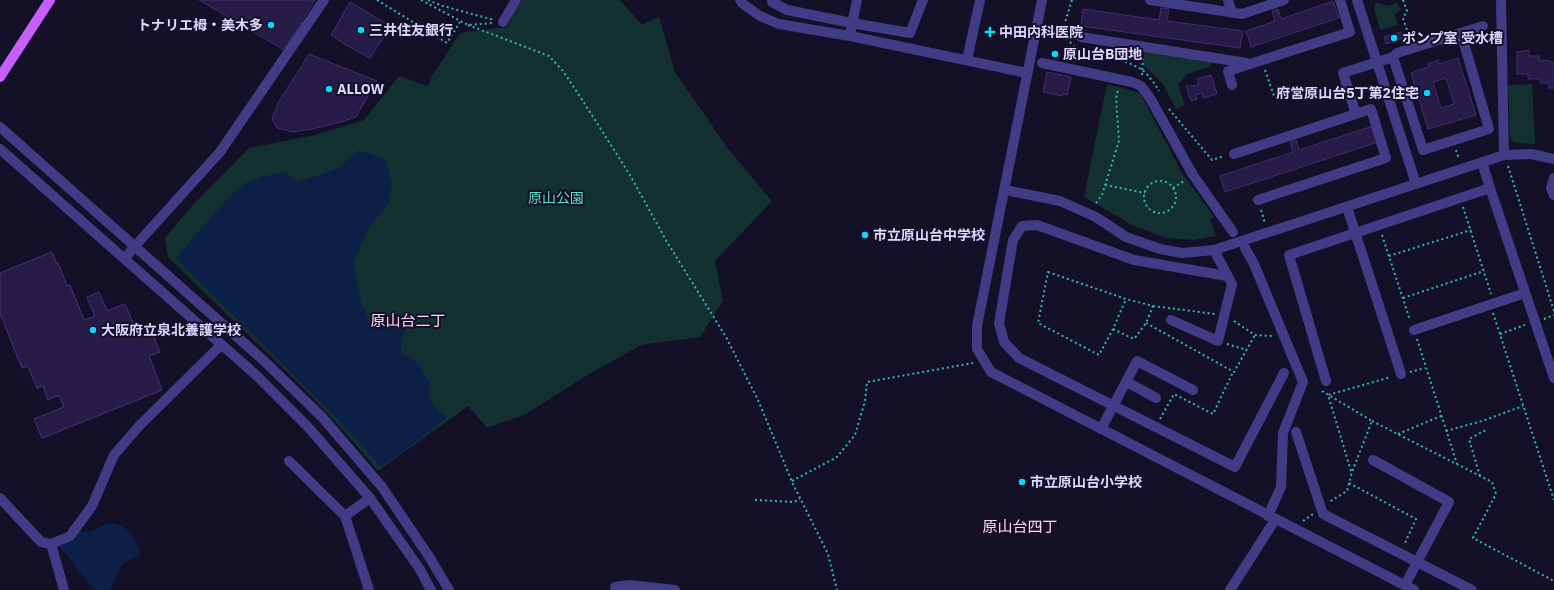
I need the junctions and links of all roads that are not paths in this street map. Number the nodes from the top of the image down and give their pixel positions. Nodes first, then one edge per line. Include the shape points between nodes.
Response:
1 (50, 0) edge
2 (324, 0) edge
3 (516, 0) edge
4 (740, 0) edge
5 (774, 0) edge
6 (857, 0) edge
7 (923, 0) edge
8 (980, 0) edge
9 (1042, 0) edge
10 (1150, 0) edge
11 (1228, 0) edge
12 (1284, 0) edge
13 (1340, 0) edge
14 (1357, 0) edge
15 (1501, 0) edge
16 (1232, 13) junction
17 (502, 22) road end
18 (852, 23) junction
19 (1483, 26) dead end
20 (1461, 33) junction
21 (850, 36) junction
22 (1081, 37) dead end
23 (1393, 58) junction
24 (967, 60) junction
25 (1042, 63) dead end
26 (1377, 63) junction
27 (1248, 64) junction
28 (1027, 72) junction
29 (0, 77) edge
30 (1232, 85) dead end
31 (1356, 114) junction
32 (0, 127) edge
33 (0, 149) edge
34 (1234, 154) road end
35 (1504, 155) junction
36 (1554, 159) edge
37 (1482, 162) junction
38 (1554, 178) edge
39 (1416, 184) junction
40 (1490, 188) junction
41 (1005, 190) junction
42 (1554, 195) edge
43 (1258, 200) road end
44 (1347, 207) junction
45 (1233, 232) dead end
46 (1355, 232) junction
47 (135, 246) junction
48 (1245, 248) dead end
49 (1214, 250) junction
50 (125, 258) junction
51 (1227, 276) junction
52 (1525, 293) junction
53 (1171, 320) dead end
54 (1414, 330) road end
55 (220, 344) junction
56 (1284, 372) dead end
57 (1400, 374) road end
58 (1554, 378) edge
59 (1326, 381) dead end
60 (1127, 382) junction
61 (1193, 390) dead end
62 (1156, 398) dead end
63 (1113, 405) junction
64 (1101, 430) junction
65 (1296, 432) dead end
66 (1373, 460) dead end
67 (289, 461) dead end
68 (0, 498) edge
69 (370, 498) junction
70 (345, 516) junction
71 (1272, 518) junction
72 (51, 544) junction
73 (1417, 563) junction
74 (1410, 588) edge
75 (1234, 589) edge
76 (64, 590) edge
77 (369, 590) edge
78 (431, 590) edge
79 (449, 590) edge
80 (616, 590) edge
81 (675, 590) edge
82 (1472, 590) edge

1 - 29 main road
2 - 47 street via 220,152
3 - 17 street
4 - 21 street via 760,16 780,24
5 - 18 street via 772,2 787,10
6 - 18 street
7 - 18 street via 910,32
8 - 24 street
9 - 28 street
10 - 16 street
11 - 16 street
12 - 16 street via 1242,14
13 - 27 street via 1350,32
14 - 26 street
15 - 35 street
18 - 21 street
19 - 20 street
20 - 23 street via 1397,53
20 - 23 street via 1489,129 1423,150
21 - 24 street
22 - 27 street
23 - 26 street
24 - 28 street
25 - 45 street via 1121,79 1141,86 1193,175
26 - 31 street via 1343,73
26 - 39 street
27 - 30 street via 1228,70
28 - 41 street
31 - 34 street
31 - 43 street via 1371,109 1386,158
32 - 47 street
33 - 50 street
35 - 36 street via 1531,154
35 - 37 street
37 - 39 street
37 - 40 street
38 - 42 street via 1551,188
39 - 44 street
40 - 46 street
40 - 52 street
41 - 49 street via 1060,201 1096,217 1126,237 1160,250 1182,253
41 - 64 street via 977,326 977,349 990,372
44 - 46 street
44 - 49 street
46 - 57 street
46 - 59 street via 1289,255
47 - 50 street
47 - 79 street via 263,360 322,417 382,488
48 - 71 street via 1303,382 1283,433 1281,487
49 - 51 street
50 - 55 street
51 - 53 street via 1232,284 1218,341
51 - 63 street via 1134,260 1037,225 1022,226 1013,240 999,323 1004,342 1019,358
52 - 54 street
52 - 58 street
55 - 69 street via 256,375 308,427
55 - 72 street via 114,455 92,506 70,536
56 - 63 street via 1235,467
60 - 61 street via 1137,361
60 - 62 street
60 - 63 street
63 - 64 street
64 - 71 street
65 - 73 street via 1324,514
66 - 73 street via 1449,502
67 - 70 street
68 - 72 street via 41,542
69 - 70 street
69 - 78 street via 419,568
70 - 77 street
71 - 74 street
71 - 75 street
72 - 76 street
73 - 74 street
73 - 82 street
80 - 81 street via 615,587 629,585

